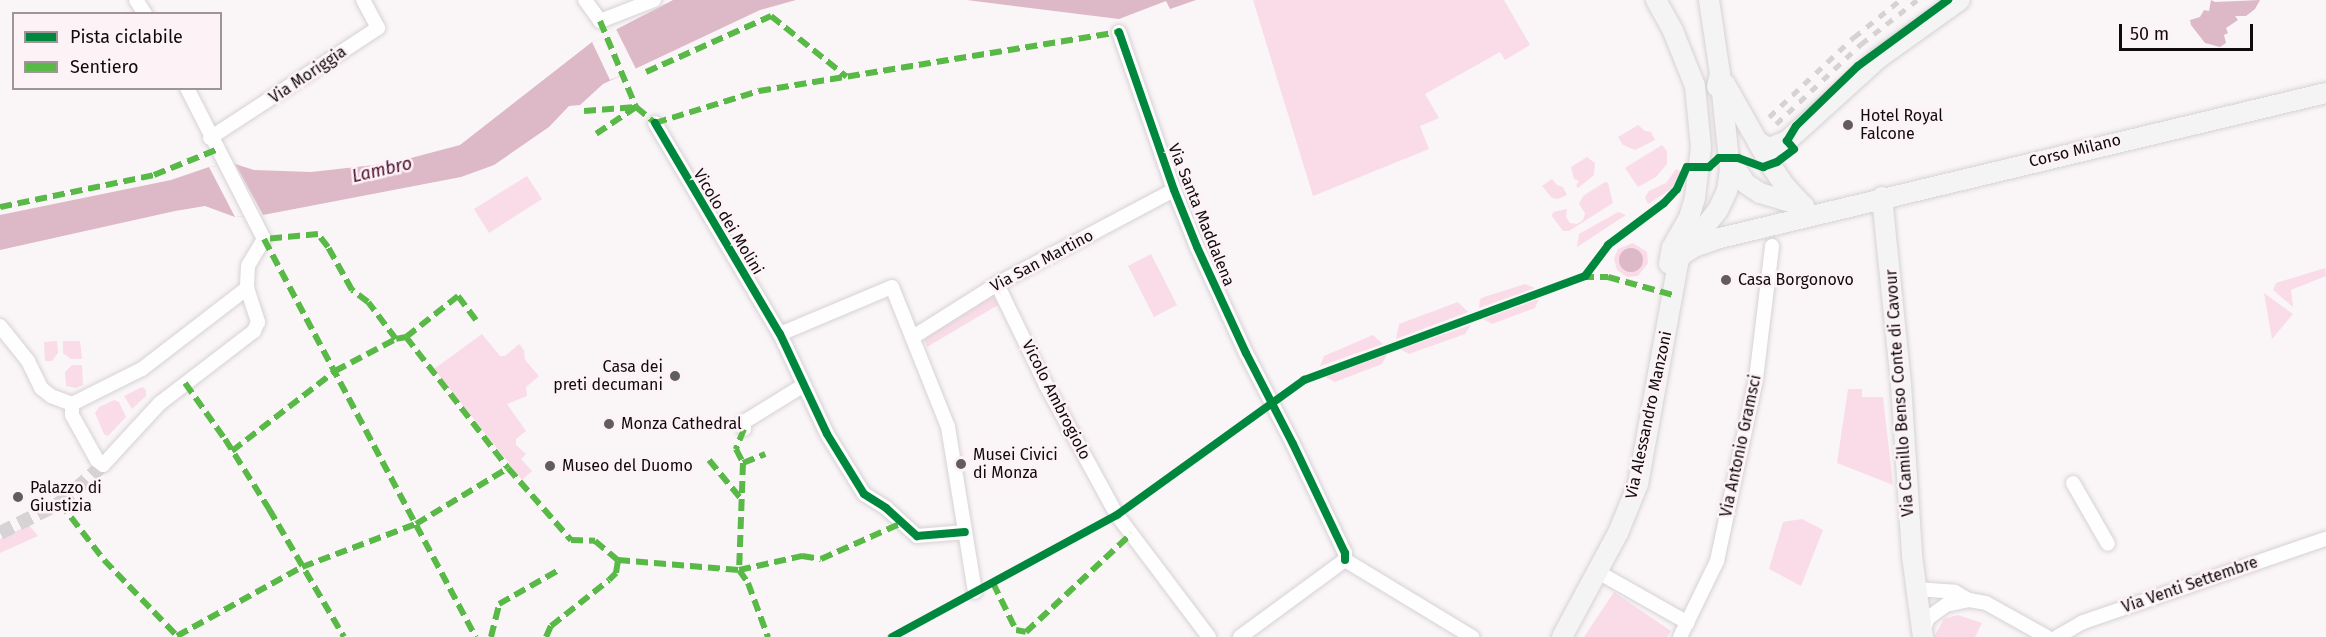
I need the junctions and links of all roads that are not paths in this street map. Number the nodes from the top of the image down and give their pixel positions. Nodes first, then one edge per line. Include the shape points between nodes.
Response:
1 (363, 0) edge
2 (585, 0) edge
3 (654, 0) edge
4 (1656, 0) edge
5 (1709, 0) edge
6 (1960, 0) edge
7 (1119, 32) dead end
8 (1720, 74) junction
9 (1695, 86) junction
10 (188, 90) edge
11 (2326, 93) edge
12 (1712, 109) junction
13 (655, 123) dead end
14 (210, 138) junction
15 (1725, 138) junction
16 (1758, 142) junction
17 (1701, 147) junction
18 (1729, 158) junction
19 (1174, 190) junction
20 (1695, 198) junction
21 (1882, 198) junction
22 (1803, 205) junction
23 (1824, 213) junction
24 (1708, 222) junction
25 (1769, 236) junction
26 (1682, 255) junction
27 (998, 284) junction
28 (1674, 287) junction
29 (247, 288) junction
30 (0, 326) edge
31 (780, 334) junction
32 (913, 337) junction
33 (804, 385) junction
34 (72, 404) junction
35 (744, 429) dead end
36 (2073, 483) dead end
37 (965, 532) junction
38 (2326, 539) edge
39 (2108, 544) dead end
40 (1345, 560) junction
41 (1598, 572) junction
42 (1916, 589) junction
43 (975, 592) dead end
44 (1969, 600) junction
45 (1688, 623) junction
46 (1923, 635) edge
47 (1209, 637) edge
48 (1240, 637) edge
49 (1472, 637) edge
50 (1562, 637) edge
51 (1680, 637) edge
52 (2047, 637) edge
53 (2057, 637) edge

1 - 14 street, Via Moriggia via 378,28
2 - 3 street via 600,21
4 - 9 street
5 - 8 street
6 - 16 street via 1880,57 1787,141 1769,148
7 - 19 street, Via Santa Maddalena
8 - 12 street
8 - 15 street
8 - 16 street
9 - 12 street
9 - 17 street
10 - 14 street
11 - 21 street, Corso Milano
12 - 15 street
12 - 17 street
13 - 31 street, Vicolo dei Molini
14 - 29 street via 264,239 249,266
15 - 18 street
16 - 22 street via 1785,186
17 - 20 street
18 - 22 street via 1745,183 1777,199
18 - 24 street, Via Alessandro Manzoni via 1727,191
19 - 27 street, Via San Martino
19 - 40 street, Via Santa Maddalena via 1245,353 1331,523
20 - 24 street via 1697,210
20 - 28 street via 1668,260
21 - 23 street, Corso Milano
21 - 42 street, Via Camillo Benso Conte di Cavour
22 - 23 street
23 - 25 street, Corso Milano
24 - 25 street via 1732,231
24 - 26 street, Via Alessandro Manzoni
25 - 26 street via 1706,242
25 - 45 street, Via Antonio Gramsci via 1756,379 1717,561
26 - 28 street, Via Alessandro Manzoni
27 - 32 street, Via San Martino
27 - 47 street, Vicolo Ambrogiolo via 1046,385 1117,515
28 - 41 street, Via Alessandro Manzoni via 1638,484
29 - 34 street via 142,369
29 - 34 street via 258,322 254,331 160,403 103,465 72,415
30 - 34 street via 28,361 42,388
31 - 32 street via 892,287
31 - 33 street, Vicolo dei Molini
32 - 37 street via 948,427
33 - 35 street via 744,422
33 - 37 street, Vicolo dei Molini via 827,434 864,494 917,536
36 - 39 street
37 - 43 street
38 - 53 street, Via Venti Settembre via 2083,622
40 - 48 street
40 - 49 street
41 - 45 street
41 - 50 street, Via Alessandro Manzoni
42 - 44 street via 1955,591
42 - 46 street, Via Camillo Benso Conte di Cavour
44 - 46 street via 1946,605 1928,618
44 - 52 street via 1986,603
45 - 51 street, Via Antonio Gramsci

